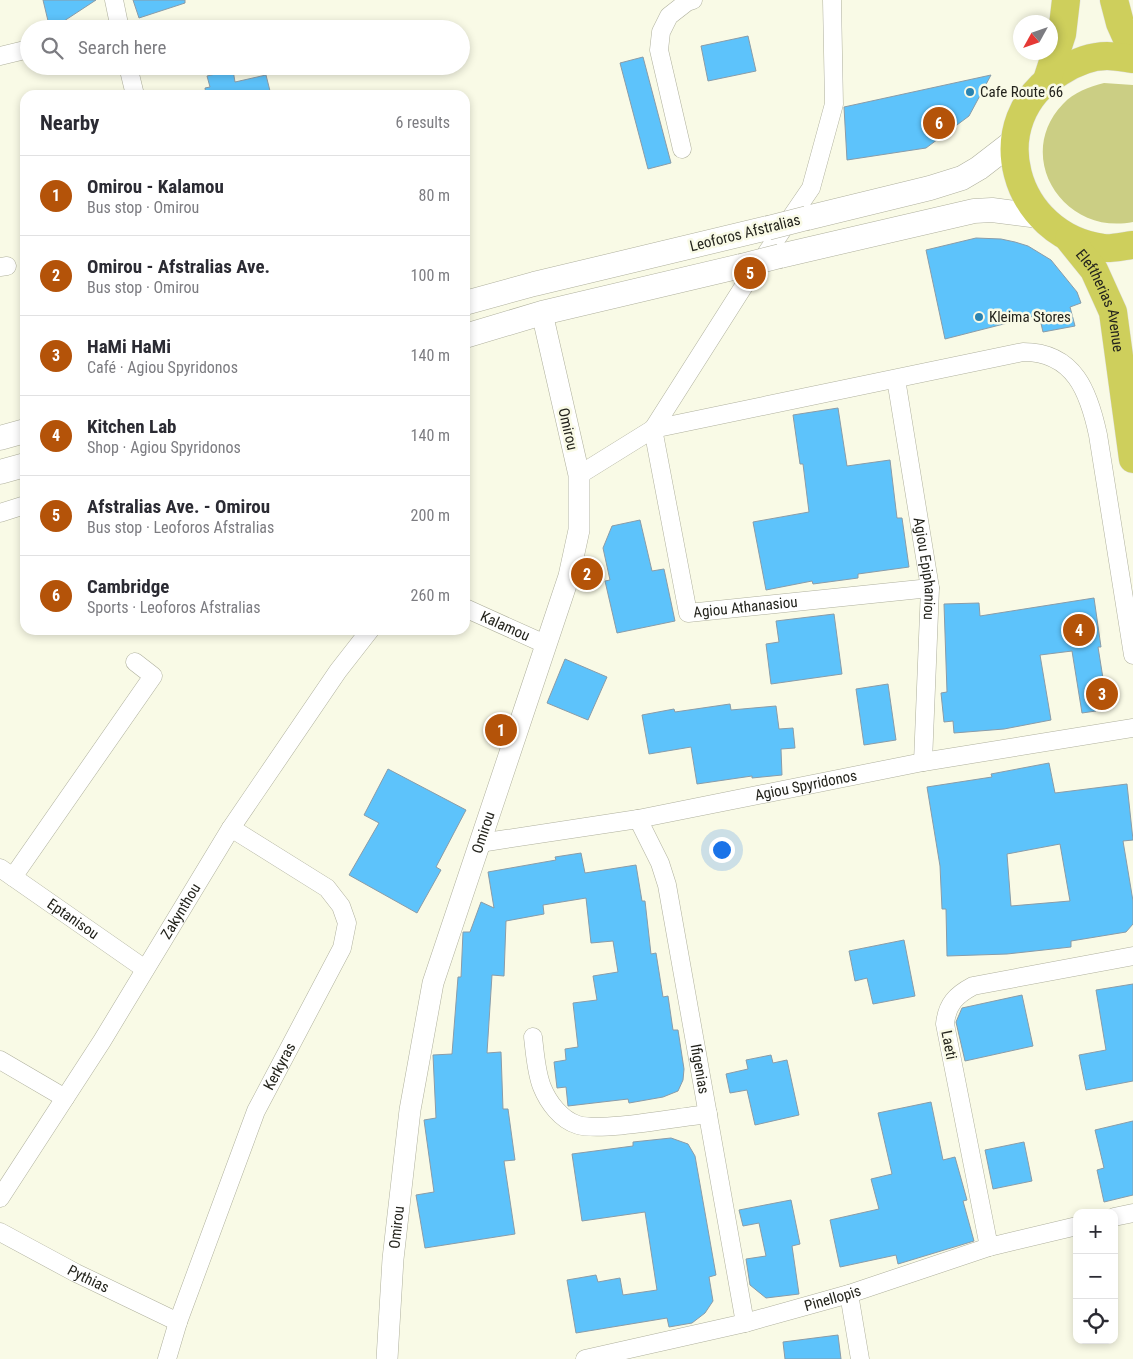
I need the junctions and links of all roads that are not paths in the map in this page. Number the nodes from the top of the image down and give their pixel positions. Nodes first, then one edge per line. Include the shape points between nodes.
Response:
1 (114, 0) edge
2 (693, 0) edge
3 (832, 0) edge
4 (1066, 0) edge
5 (1114, 0) edge
6 (115, 20) edge
7 (20, 51) edge
8 (1133, 52) edge
9 (0, 56) edge
10 (1133, 60) edge
11 (130, 75) edge
12 (1046, 80) junction
13 (133, 90) edge
14 (1014, 141) junction
15 (682, 149) dead end
16 (1039, 216) junction
17 (1068, 239) junction
18 (1133, 245) edge
19 (470, 302) edge
20 (542, 314) junction
21 (470, 335) edge
22 (896, 379) junction
23 (653, 429) junction
24 (20, 432) edge
25 (0, 438) edge
26 (1133, 459) edge
27 (20, 466) edge
28 (0, 472) edge
29 (579, 475) junction
30 (20, 507) edge
31 (0, 513) edge
32 (930, 588) junction
33 (470, 610) edge
34 (366, 635) edge
35 (545, 644) junction
36 (1133, 655) edge
37 (135, 662) dead end
38 (1133, 728) edge
39 (923, 762) junction
40 (638, 819) junction
41 (231, 828) junction
42 (480, 843) junction
43 (7, 872) edge
44 (1133, 956) edge
45 (145, 969) junction
46 (533, 1037) dead end
47 (0, 1060) edge
48 (65, 1098) junction
49 (708, 1114) junction
50 (0, 1198) edge
51 (1133, 1213) edge
52 (1118, 1216) edge
53 (1073, 1227) edge
54 (0, 1232) edge
55 (989, 1247) junction
56 (849, 1294) junction
57 (178, 1322) junction
58 (745, 1324) junction
59 (168, 1359) edge
60 (387, 1359) edge
61 (586, 1359) edge
62 (860, 1359) edge

1 - 6 street
2 - 15 street via 669,16 661,32 659,50
3 - 23 street via 834,104 811,188
4 - 12 highway via 1062,34
5 - 8 highway
7 - 9 street
10 - 12 highway via 1106,56 1074,63
11 - 13 street
12 - 14 highway via 1025,107
14 - 16 highway via 1016,168 1024,194
14 - 19 main road, Leoforos Afstralias, bridge via 962,178 930,188
16 - 17 highway
16 - 20 main road, Leoforos Afstralias, bridge via 974,211
17 - 18 highway via 1104,248
17 - 26 highway, Eleftherias Avenue via 1094,270 1114,312
20 - 21 main road
20 - 29 street, Omirou
22 - 23 street
22 - 32 street, Agiou Epiphaniou
22 - 36 street via 1023,352 1046,355 1076,376 1090,400 1098,435
23 - 29 street
23 - 32 street, Agiou Athanasiou via 688,613
24 - 25 main road
27 - 28 main road
29 - 35 street, Omirou via 579,530 569,576
30 - 31 street
32 - 39 street, Agiou Epiphaniou
33 - 35 street, Kalamou
34 - 41 street, Zakynthou
35 - 42 street, Omirou
37 - 43 street via 153,676
38 - 39 street, Agiou Spyridonos
39 - 40 street, Agiou Spyridonos
40 - 42 street, Agiou Spyridonos
40 - 49 street, Ifigenias via 665,874
41 - 45 street, Zakynthou
41 - 57 street, Kerkyras via 328,888 341,906 347,924 342,948 256,1110
42 - 60 street, Omirou via 433,983 421,1047 410,1110 393,1259
43 - 45 street, Eptanisou
44 - 55 street, Laeti via 973,986 950,1003 945,1024
45 - 48 street, Zakynthou
46 - 49 street via 541,1086 550,1103 577,1124 596,1126
47 - 48 street
48 - 50 street, Zakynthou
49 - 58 street, Ifigenias
51 - 52 street
53 - 55 street, Pinellopis
54 - 57 street, Pythias
55 - 56 street, Pinellopis
56 - 58 street, Pinellopis
56 - 62 street
57 - 59 street, Kerkyras
58 - 61 street, Pinellopis

